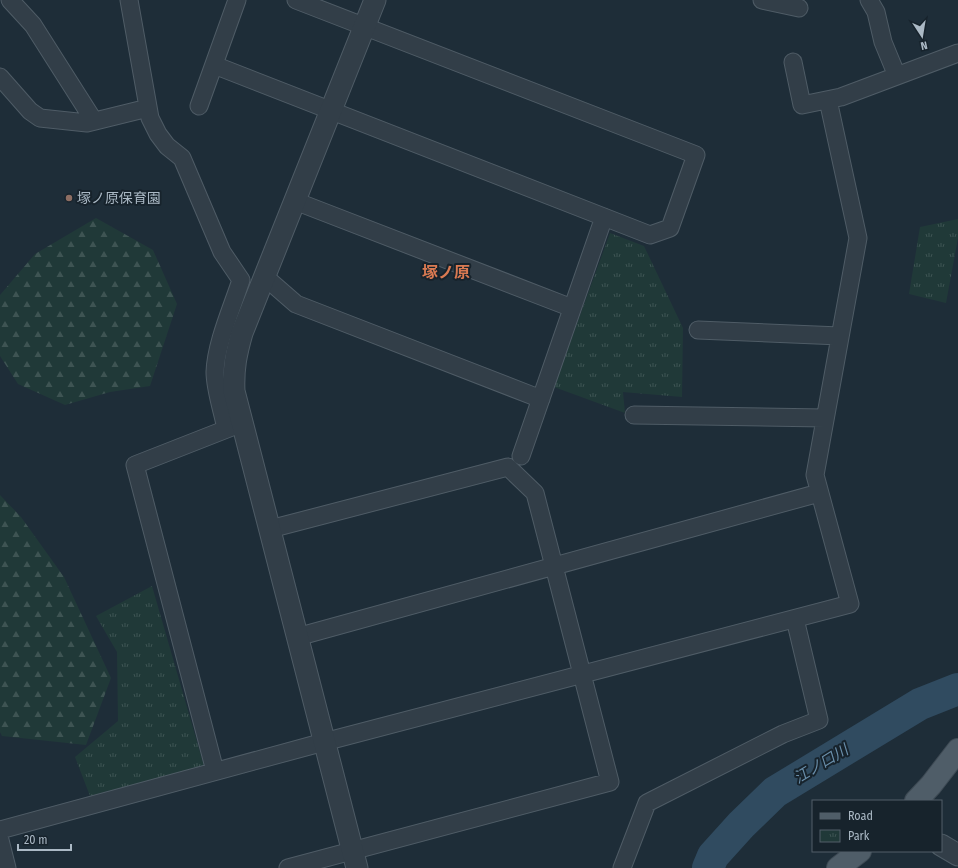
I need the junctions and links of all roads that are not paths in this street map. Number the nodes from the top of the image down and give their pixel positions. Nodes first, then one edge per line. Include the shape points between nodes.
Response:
1 (10, 0) edge
2 (129, 0) edge
3 (237, 0) edge
4 (296, 0) edge
5 (375, 0) edge
6 (762, 0) edge
7 (869, 0) edge
8 (799, 8) dead end
9 (365, 27) junction
10 (958, 53) edge
11 (793, 62) dead end
12 (214, 65) junction
13 (897, 76) junction
14 (0, 77) edge
15 (828, 100) junction
16 (199, 106) dead end
17 (148, 108) junction
18 (331, 110) junction
19 (94, 121) junction
20 (295, 201) junction
21 (604, 217) junction
22 (265, 277) junction
23 (572, 308) junction
24 (698, 330) dead end
25 (840, 336) junction
26 (541, 398) junction
27 (634, 415) dead end
28 (825, 418) junction
29 (235, 426) junction
30 (521, 456) dead end
31 (820, 493) junction
32 (270, 529) junction
33 (554, 566) junction
34 (796, 619) junction
35 (297, 637) junction
36 (582, 675) junction
37 (324, 742) junction
38 (958, 750) edge
39 (215, 772) junction
40 (917, 800) edge
41 (0, 830) edge
42 (0, 840) edge
43 (942, 846) edge
44 (859, 852) edge
45 (958, 855) edge
46 (355, 860) edge
47 (7, 868) edge
48 (288, 868) edge
49 (622, 868) edge
50 (838, 868) edge

1 - 19 street via 33,25
2 - 17 street
3 - 12 street
4 - 9 street
5 - 9 street
6 - 8 street
7 - 13 street via 876,12
9 - 18 street
9 - 21 street via 696,155 670,228 650,235
10 - 13 street
11 - 15 street via 802,105
12 - 16 street
12 - 18 street
13 - 15 street
14 - 19 street via 30,111 40,118 86,123
15 - 25 street via 858,238
17 - 19 street
17 - 29 street via 150,118 166,146 182,158 222,252 241,280 217,356 215,373
18 - 20 street
18 - 21 street
20 - 22 street
20 - 23 street
21 - 23 street
22 - 26 street via 296,304
22 - 29 street via 236,353 233,373
23 - 26 street
24 - 25 street
25 - 28 street
26 - 30 street
27 - 28 street
28 - 31 street via 815,476
29 - 32 street
29 - 39 street via 135,465
31 - 33 street
31 - 34 street via 850,604
32 - 33 street via 508,467 535,493
32 - 35 street
33 - 35 street
33 - 36 street
34 - 36 street
34 - 49 street via 819,720 783,734 647,803
35 - 37 street
36 - 37 street
36 - 46 street via 610,782
37 - 39 street
37 - 46 street
38 - 40 main road
39 - 41 street
42 - 47 street
43 - 45 street
44 - 50 main road
46 - 48 street

